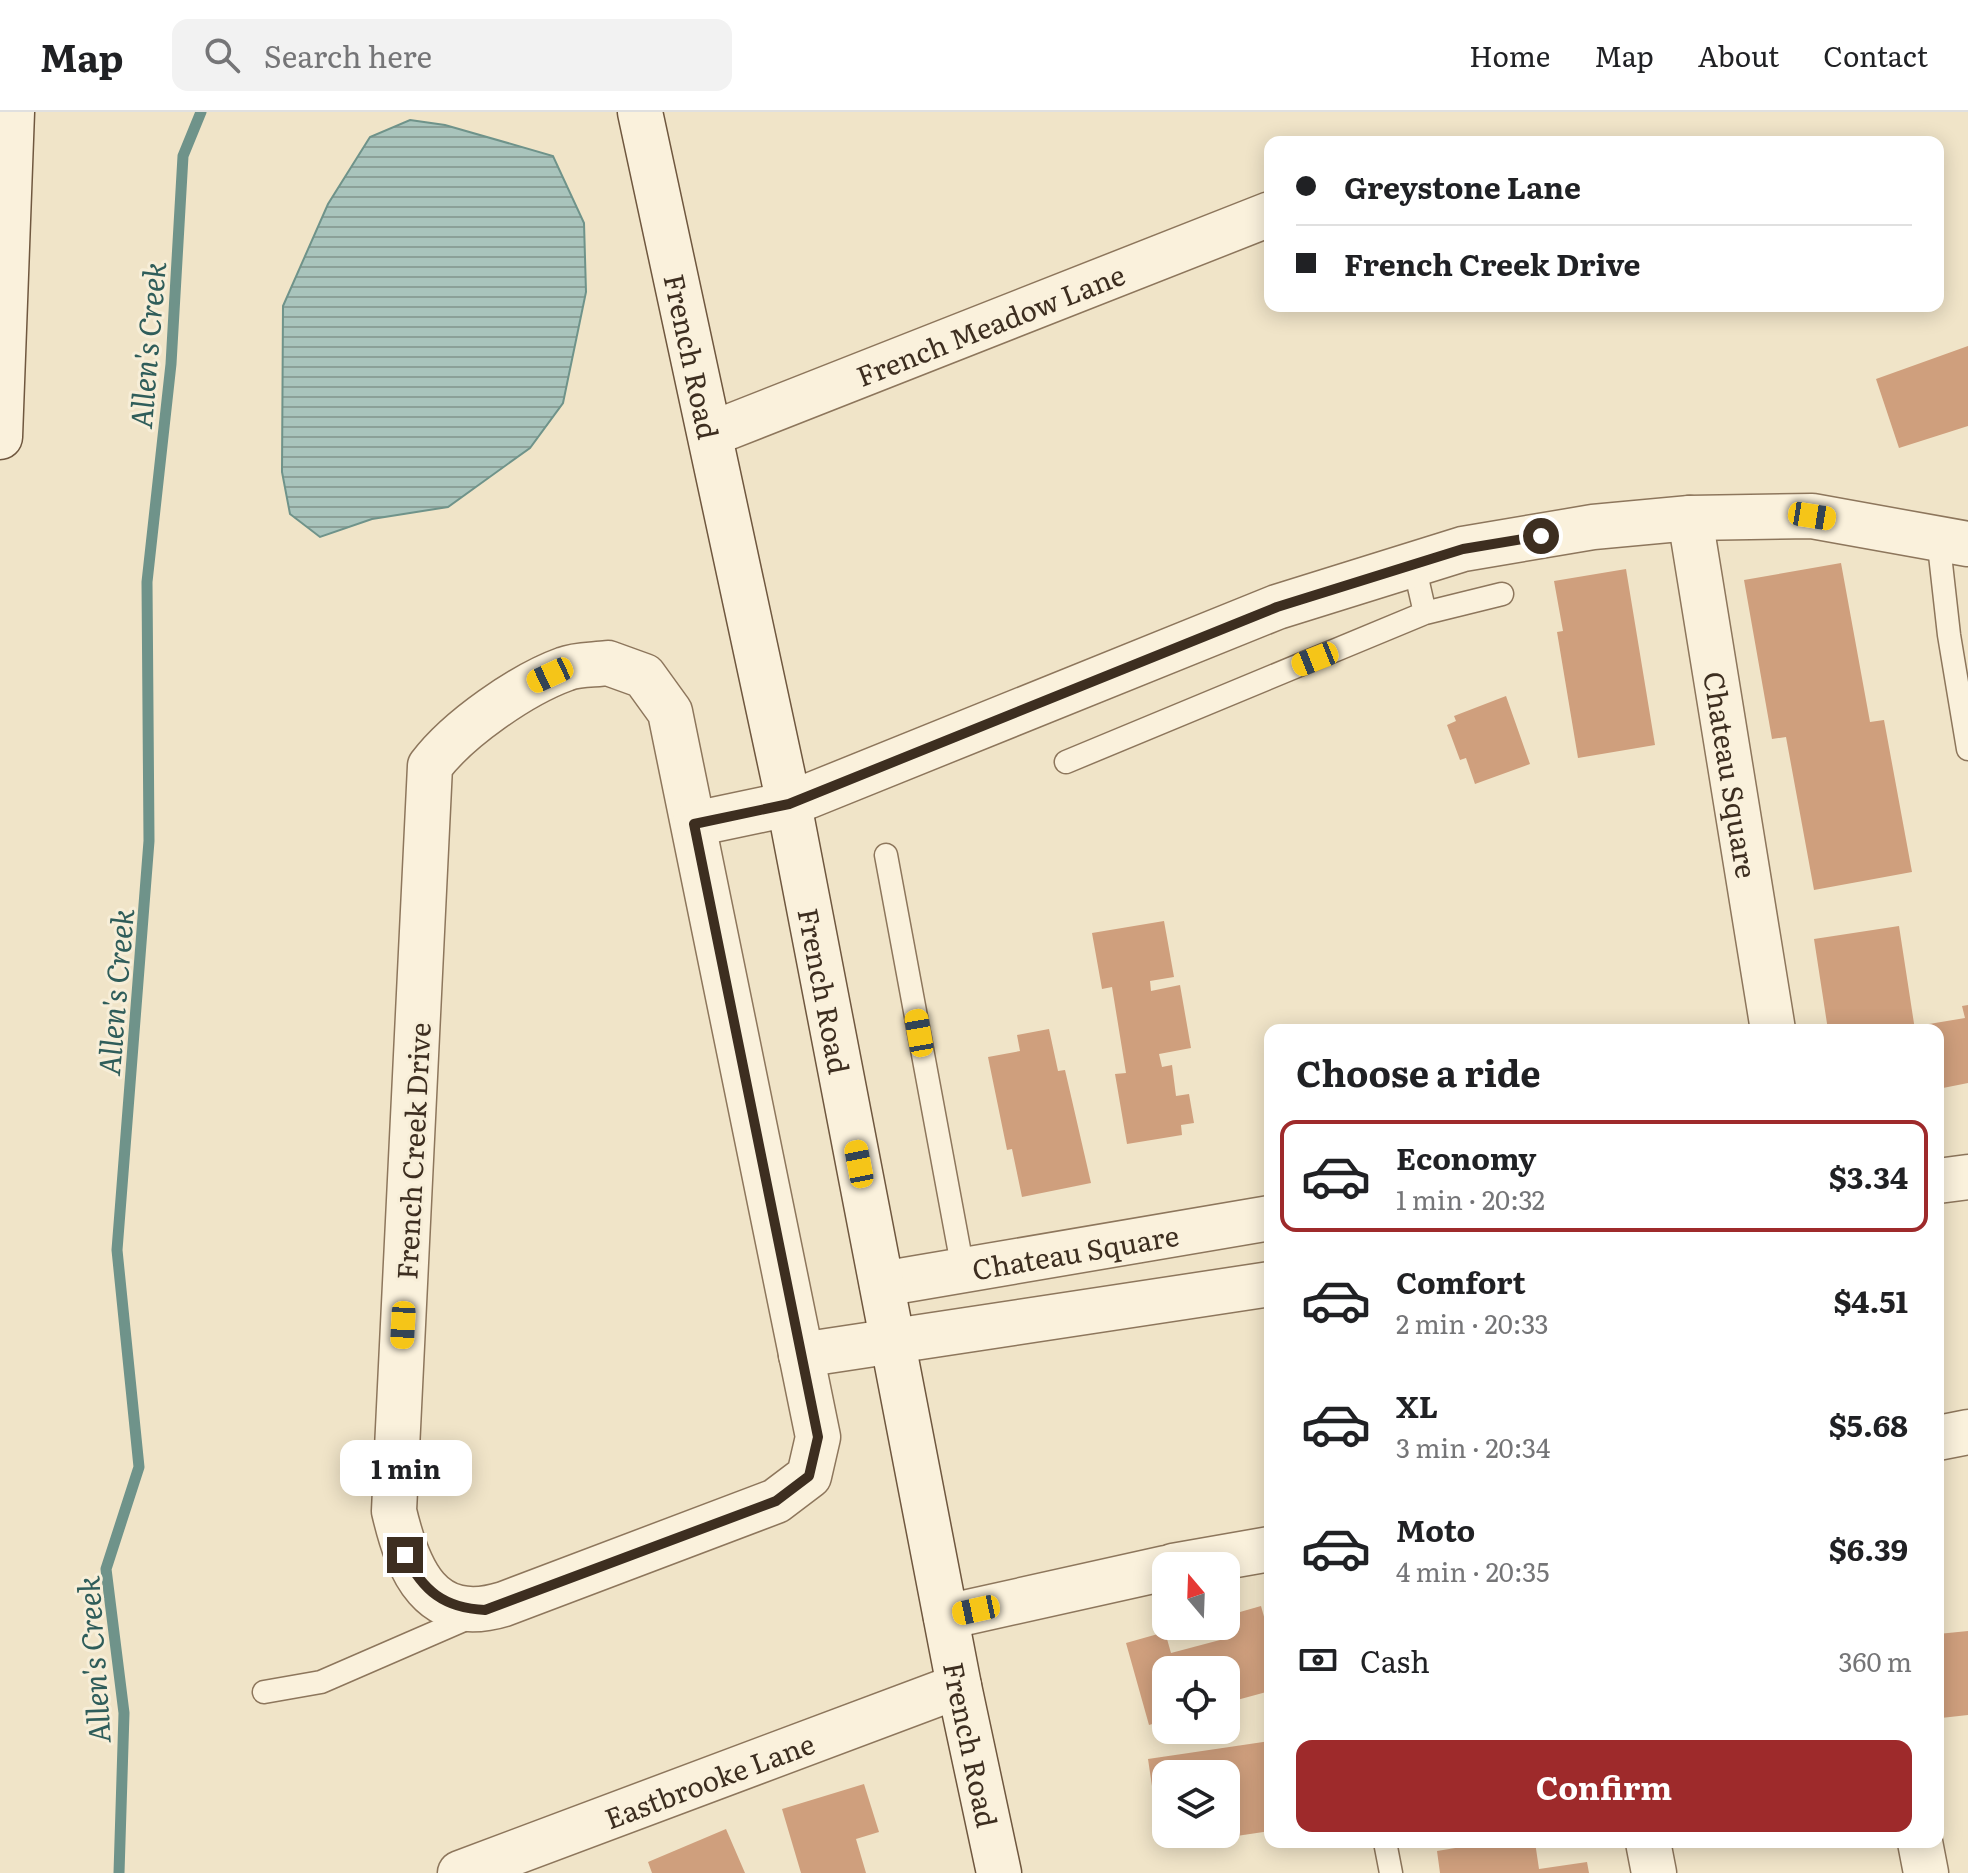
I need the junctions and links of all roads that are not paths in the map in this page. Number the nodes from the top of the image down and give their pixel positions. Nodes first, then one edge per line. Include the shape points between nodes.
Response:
1 (12, 112) edge
2 (640, 112) edge
3 (1264, 216) edge
4 (711, 434) junction
5 (0, 437) edge
6 (1690, 518) junction
7 (1953, 540) edge
8 (1414, 565) junction
9 (1502, 594) dead end
10 (1425, 613) junction
11 (1968, 749) edge
12 (1066, 762) dead end
13 (789, 804) junction
14 (694, 824) junction
15 (886, 855) dead end
16 (1772, 1024) edge
17 (1968, 1177) edge
18 (1944, 1180) edge
19 (1264, 1219) edge
20 (963, 1270) junction
21 (882, 1284) junction
22 (1264, 1285) edge
23 (895, 1342) junction
24 (801, 1355) junction
25 (1968, 1432) edge
26 (1944, 1437) edge
27 (1264, 1550) edge
28 (1240, 1554) edge
29 (1152, 1571) edge
30 (485, 1610) junction
31 (946, 1617) junction
32 (959, 1686) junction
33 (264, 1692) dead end
34 (1386, 1848) edge
35 (1649, 1848) edge
36 (1921, 1848) edge
37 (460, 1873) edge
38 (999, 1873) edge
39 (1391, 1873) edge
40 (1654, 1873) edge
41 (1926, 1873) edge

1 - 5 street
2 - 4 street, French Road
3 - 4 street, French Meadow Lane
4 - 13 street, French Road
6 - 7 street via 1812,516
6 - 8 street via 1492,544
6 - 16 street, Chateau Square
7 - 11 lane via 1949,635
8 - 10 lane
8 - 13 street via 1277,607
9 - 10 lane
10 - 12 lane
13 - 14 street
13 - 21 street, French Road
14 - 24 street, French Creek Drive
14 - 30 street, French Creek Drive via 670,712 644,676 608,663 568,667 533,683 446,745 430,766 394,1511 405,1555 428,1591 445,1603
15 - 20 lane
17 - 18 street
19 - 20 street, Chateau Square
20 - 21 street, Chateau Square
21 - 23 street, French Road
22 - 23 street
23 - 24 street
23 - 31 street, French Road
24 - 30 street, French Creek Drive via 818,1437 809,1476 776,1501
25 - 26 street
27 - 28 street
29 - 31 street
30 - 33 lane via 321,1682
31 - 32 street, French Road
32 - 37 street, Eastbrooke Lane
32 - 38 street, French Road
34 - 39 lane
35 - 40 street
36 - 41 street

